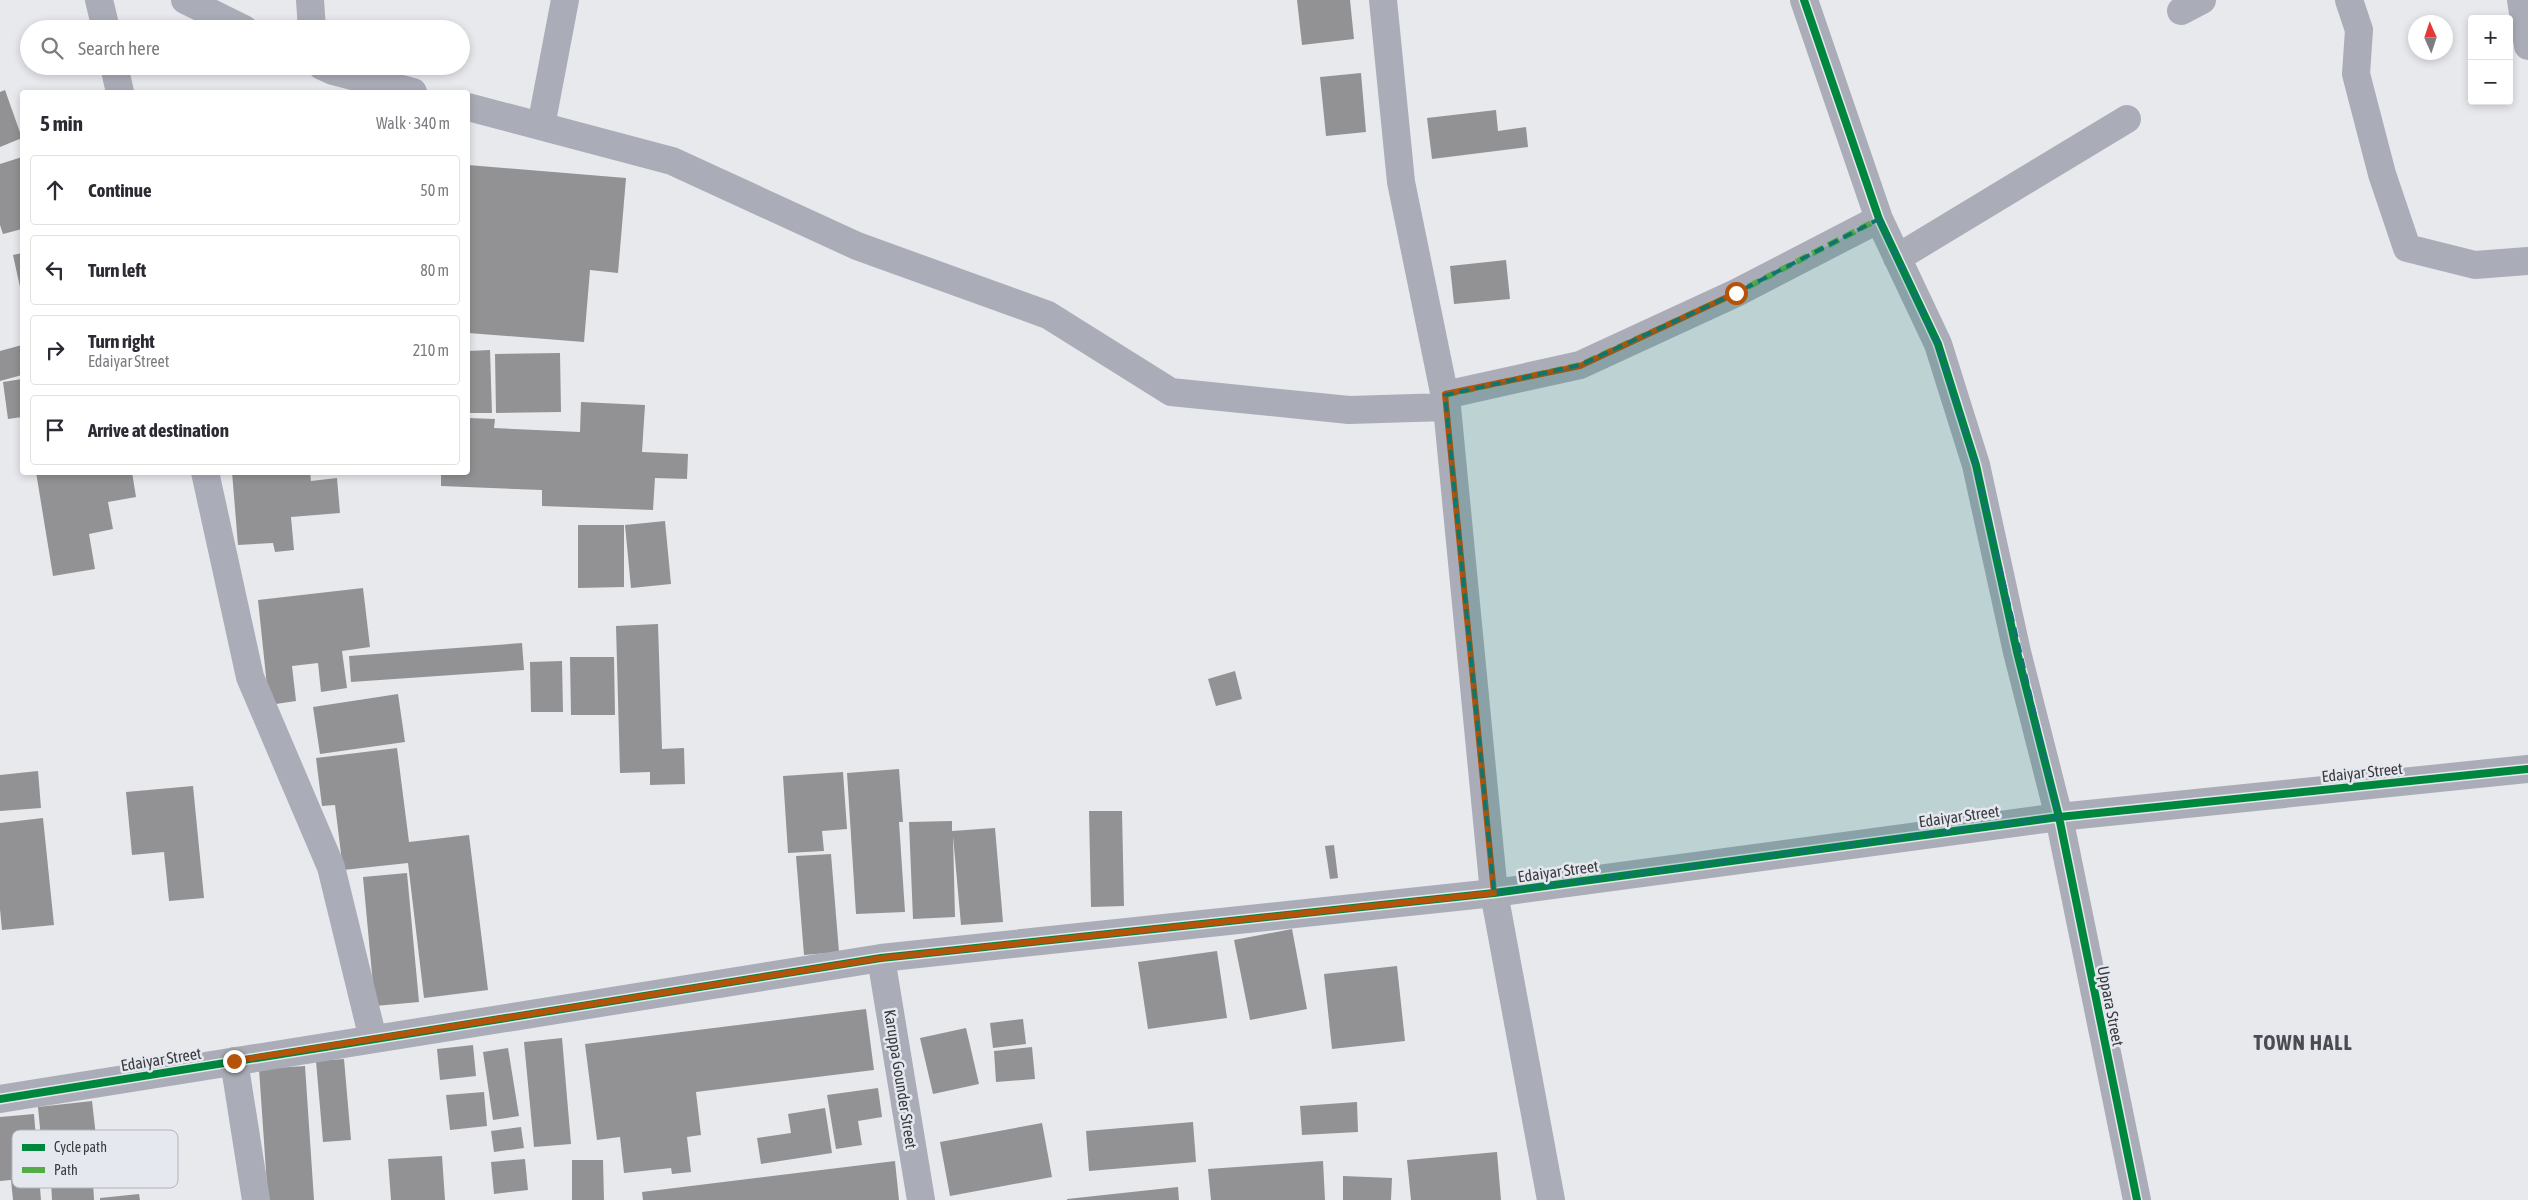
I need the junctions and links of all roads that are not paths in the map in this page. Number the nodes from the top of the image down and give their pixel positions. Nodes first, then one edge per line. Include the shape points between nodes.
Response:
1 (99, 0) edge
2 (185, 0) edge
3 (310, 0) edge
4 (565, 0) edge
5 (1383, 0) edge
6 (1804, 0) edge
7 (2350, 0) edge
8 (2521, 0) edge
9 (104, 20) edge
10 (226, 20) edge
11 (311, 20) edge
12 (2528, 46) edge
13 (116, 75) edge
14 (354, 75) edge
15 (120, 90) edge
16 (406, 90) edge
17 (470, 108) edge
18 (2127, 119) dead end
19 (541, 126) junction
20 (1879, 219) junction
21 (1898, 258) junction
22 (2528, 261) edge
23 (1446, 401) junction
24 (206, 475) edge
25 (2528, 769) edge
26 (2059, 816) junction
27 (1494, 893) junction
28 (882, 958) junction
29 (373, 1039) junction
30 (234, 1061) junction
31 (0, 1099) edge
32 (256, 1200) edge
33 (921, 1200) edge
34 (1551, 1200) edge
35 (2137, 1200) edge

1 - 9 street
2 - 10 street
3 - 11 street
4 - 19 street
5 - 23 street via 1401,182
6 - 20 street, Uppara Street
7 - 22 street via 2358,30 2356,74 2382,174 2408,248 2475,265
8 - 12 street
13 - 15 street
14 - 16 street
17 - 19 street
18 - 21 street
19 - 23 street via 672,161 857,246 1048,315 1172,392 1349,410
20 - 21 street, Uppara Street
20 - 23 street via 1736,293 1580,366
21 - 26 street, Uppara Street via 1938,344 1976,465 2017,652
23 - 27 street
24 - 29 street via 250,677 331,867
25 - 26 street, Edaiyar Street
26 - 27 street, Edaiyar Street
26 - 35 street, Uppara Street
27 - 28 street, Edaiyar Street
27 - 34 street
28 - 29 street, Edaiyar Street
28 - 33 street, Karuppa Gounder Street
29 - 30 street, Edaiyar Street
30 - 31 street, Edaiyar Street
30 - 32 street

